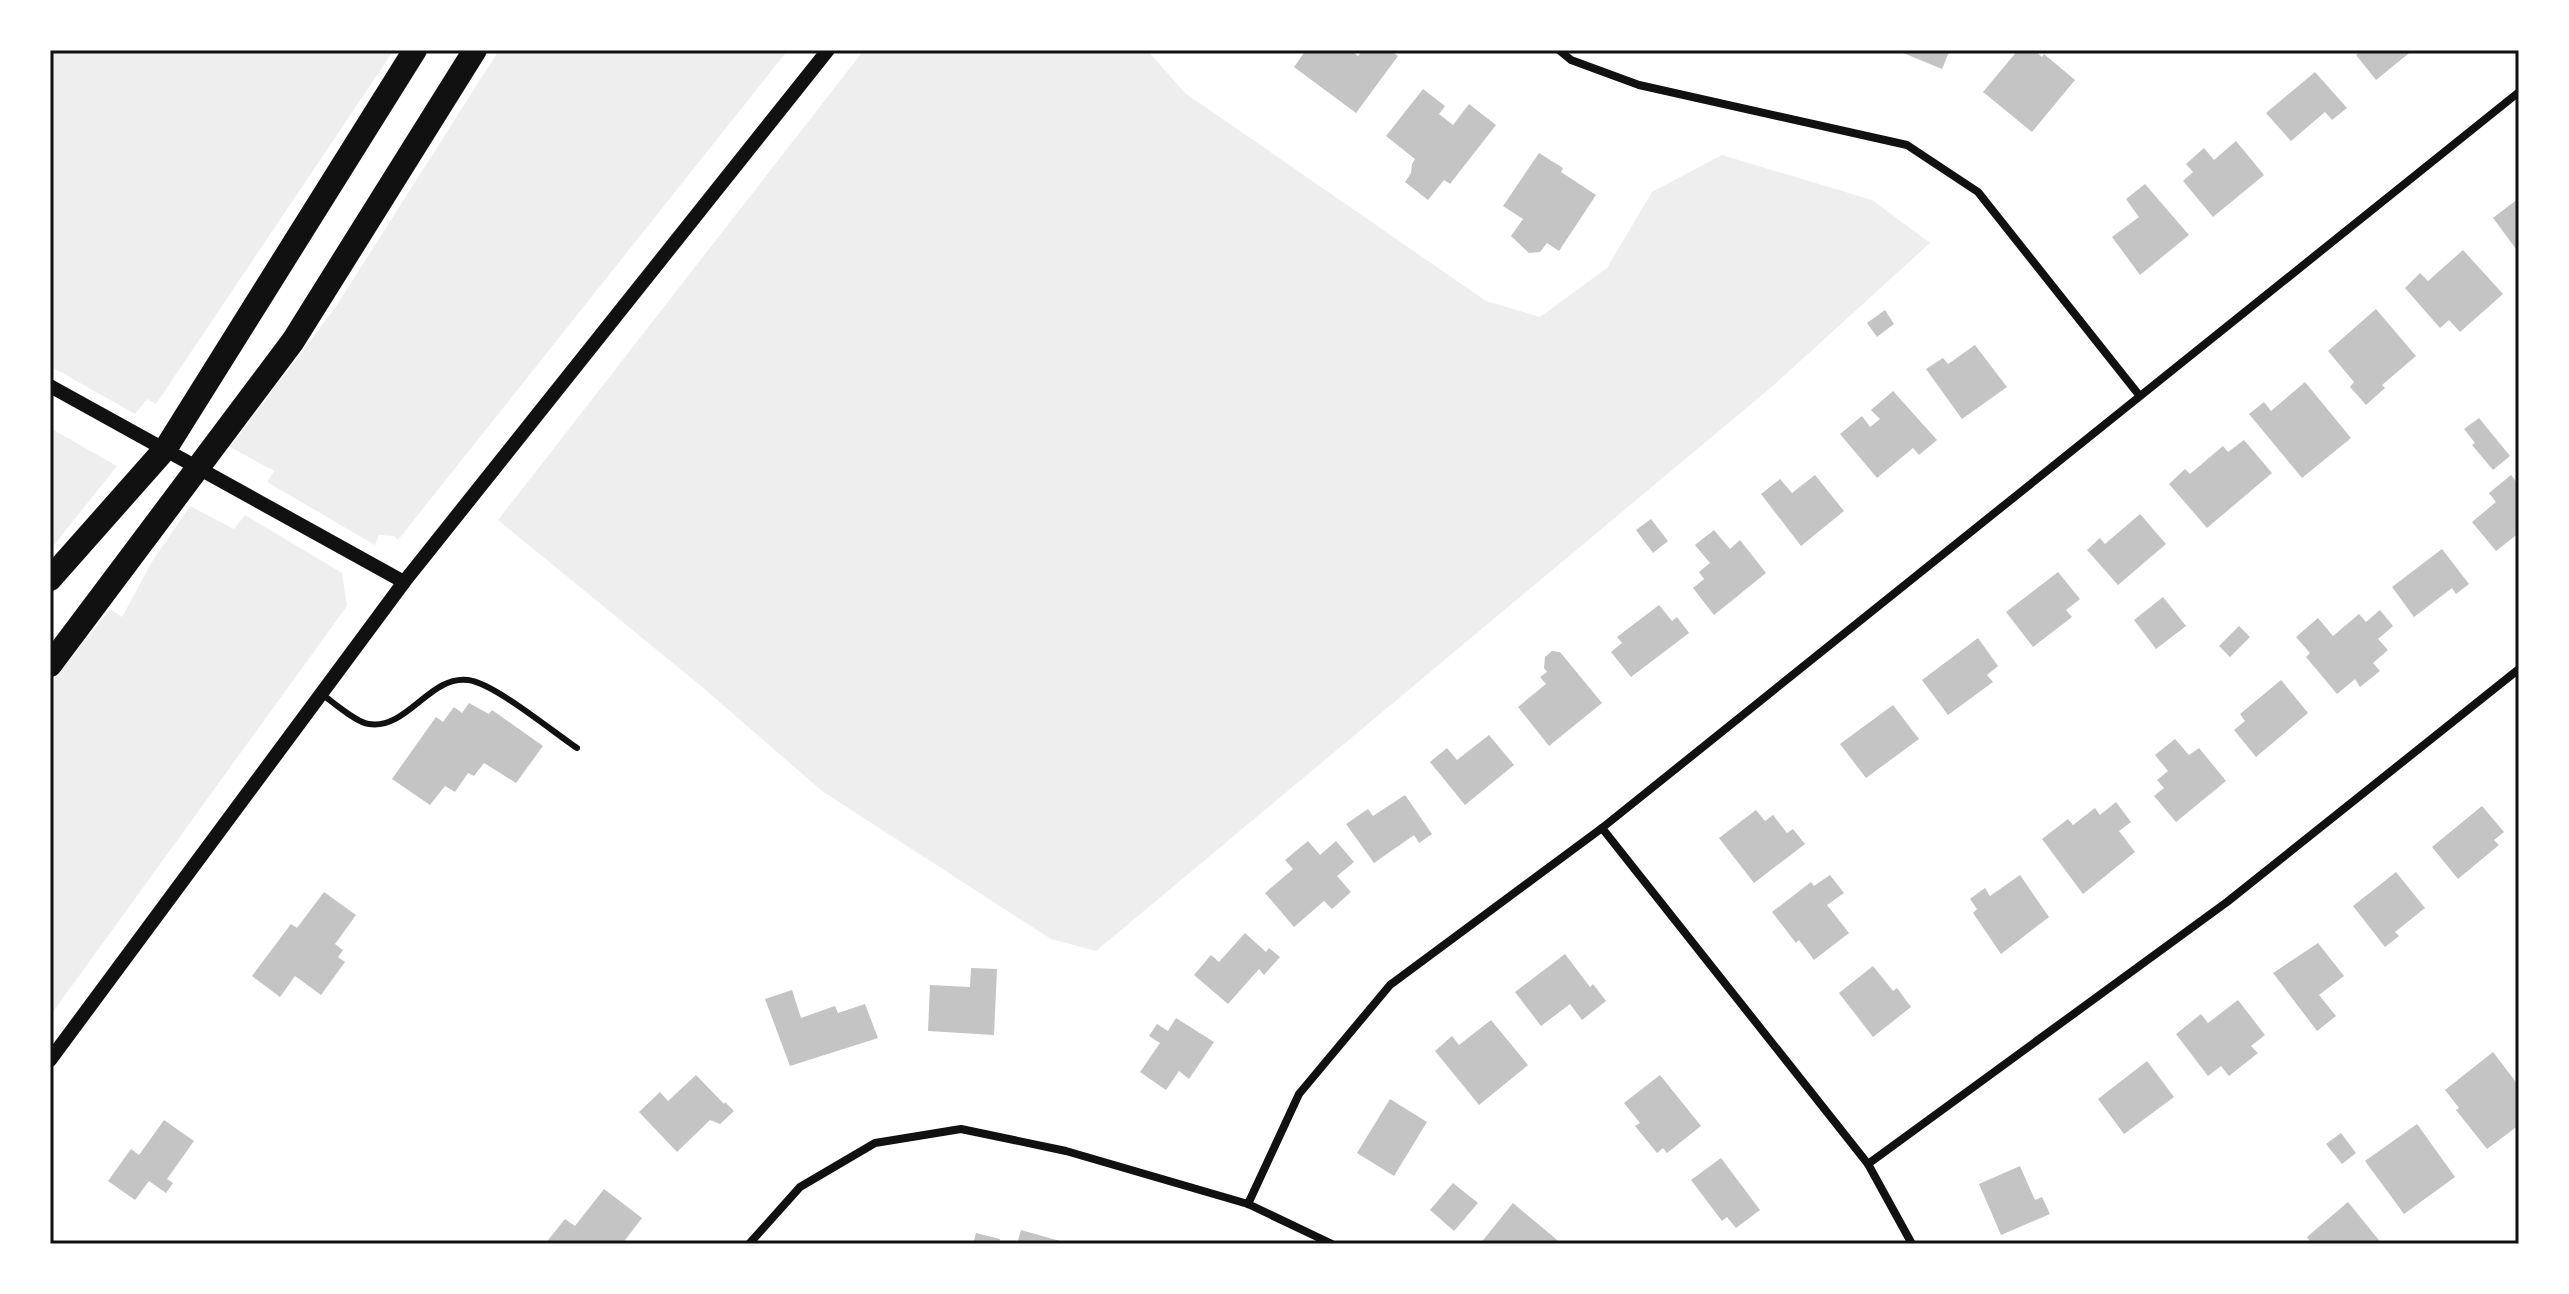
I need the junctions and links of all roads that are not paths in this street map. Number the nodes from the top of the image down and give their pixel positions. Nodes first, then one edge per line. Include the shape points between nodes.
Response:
1 (415, 50) edge
2 (475, 50) edge
3 (828, 50) edge
4 (1559, 50) edge
5 (2519, 92) edge
6 (50, 386) edge
7 (2139, 395) junction
8 (50, 579) edge
9 (404, 582) junction
10 (50, 665) edge
11 (2519, 669) edge
12 (321, 694) junction
13 (577, 748) dead end
14 (1602, 828) junction
15 (50, 1060) edge
16 (1868, 1164) junction
17 (1248, 1204) junction
18 (749, 1244) edge
19 (1332, 1244) edge
20 (1912, 1244) edge

1 - 8 highway via 166,448
2 - 10 highway via 293,341
3 - 9 street
4 - 7 street via 1571,60 1639,85 1907,145 1978,192
5 - 7 street
6 - 9 street
7 - 14 street
9 - 12 street
11 - 16 street via 2227,902
12 - 13 lane via 367,725 386,724 447,683 468,680 495,692
12 - 15 street
14 - 16 street
14 - 17 street via 1390,985 1299,1094
16 - 20 street
17 - 18 street via 1066,1151 961,1129 875,1143 800,1187
17 - 19 street

